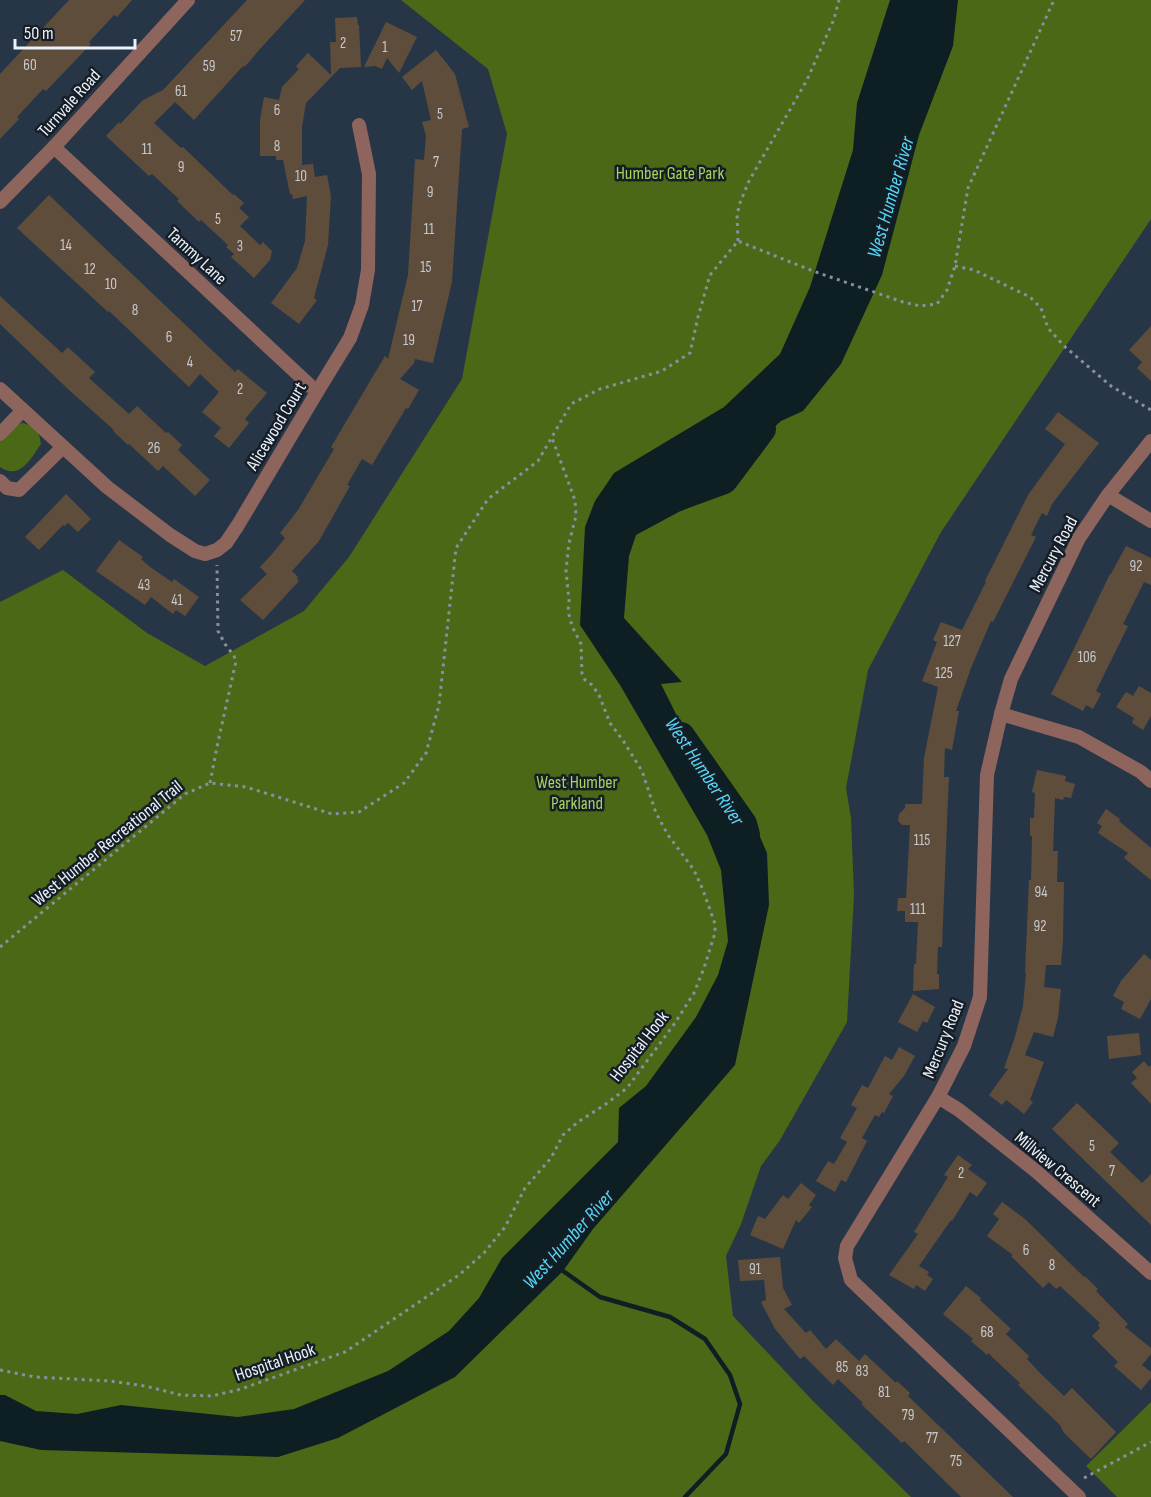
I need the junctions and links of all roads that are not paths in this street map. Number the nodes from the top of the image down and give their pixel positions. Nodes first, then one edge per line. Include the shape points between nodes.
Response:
1 (188, 0) edge
2 (359, 125) dead end
3 (54, 147) junction
4 (0, 202) edge
5 (0, 389) edge
6 (317, 392) junction
7 (23, 410) junction
8 (0, 434) edge
9 (1151, 441) edge
10 (63, 447) junction
11 (0, 482) edge
12 (1108, 495) junction
13 (1151, 521) edge
14 (1001, 714) junction
15 (1151, 781) edge
16 (938, 1097) junction
17 (1151, 1273) edge
18 (1079, 1497) edge

1 - 3 street, Turnvale Road
2 - 6 street, Alicewood Court via 369,174 368,270 362,305 350,338
3 - 4 street, Turnvale Road
3 - 6 street, Tammy Lane
5 - 7 street
6 - 10 street, Alicewood Court via 226,543 205,554 183,544 107,487
7 - 8 street
7 - 10 street
9 - 12 street, Mercury Road
10 - 11 street via 19,489 7,488
12 - 13 street
12 - 14 street, Mercury Road via 1079,538 1055,585 1011,679
14 - 15 street via 1079,737
14 - 16 street, Mercury Road via 987,775 980,997 964,1046
16 - 17 street, Millview Crescent via 1037,1172
16 - 18 street, Mercury Road via 848,1246 845,1258 851,1280

